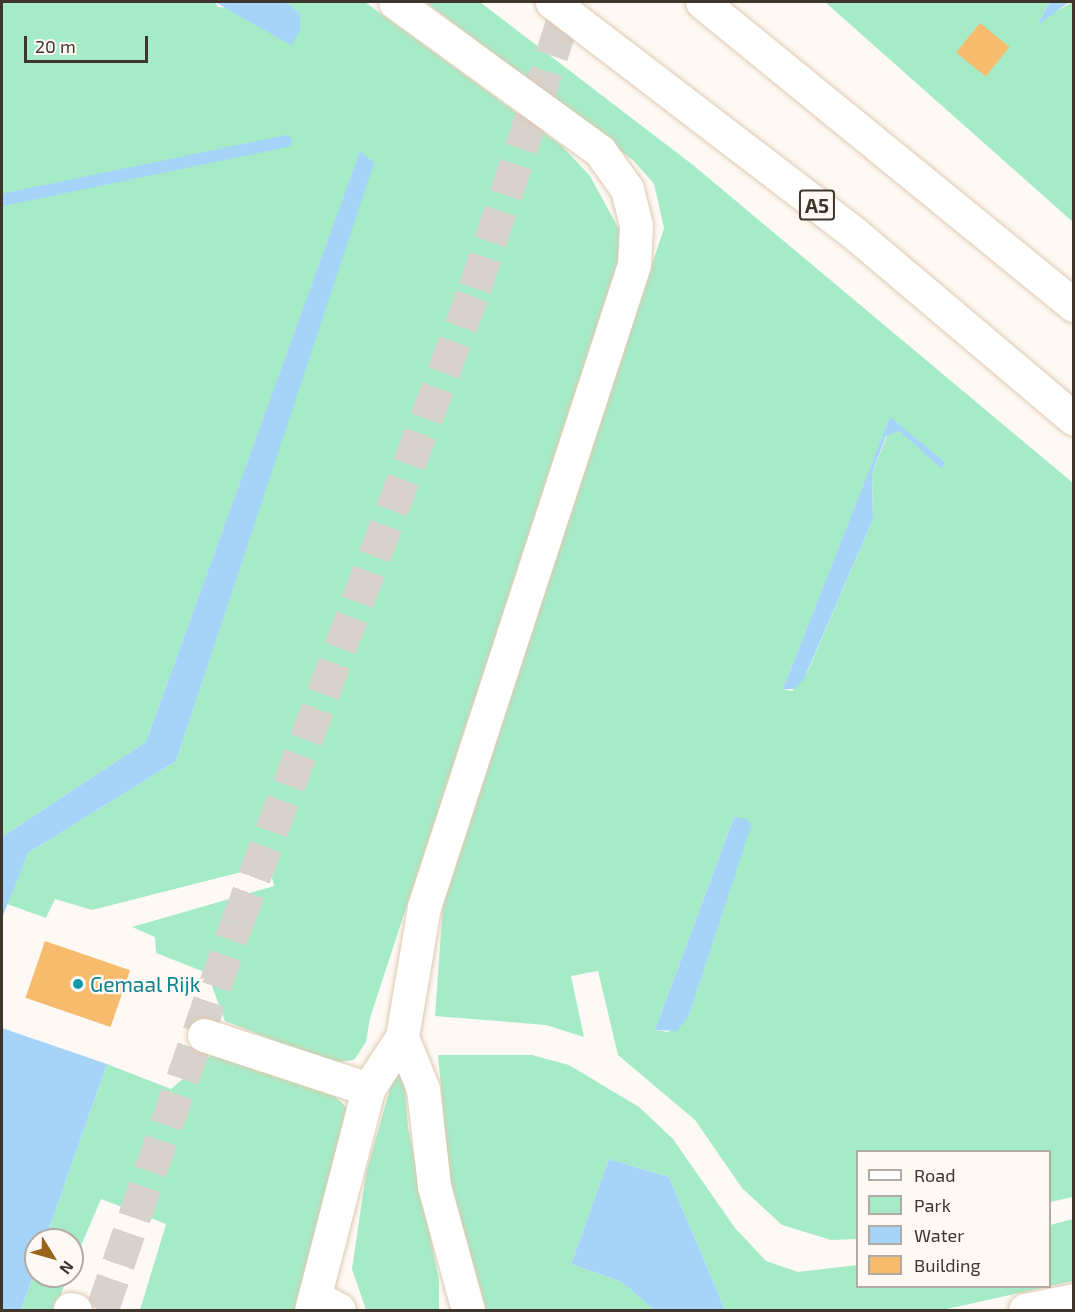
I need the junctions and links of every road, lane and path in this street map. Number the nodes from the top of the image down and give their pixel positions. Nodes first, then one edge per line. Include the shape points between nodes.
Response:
1 (395, 2) edge
2 (552, 2) edge
3 (702, 2) edge
4 (1074, 305) edge
5 (1074, 419) edge
6 (204, 1035) dead end
7 (402, 1037) junction
8 (368, 1089) junction
9 (1074, 1300) edge
10 (322, 1306) edge
11 (468, 1311) edge
12 (1025, 1311) edge

1 - 7 main road via 600,151 627,189 636,225 634,265 424,907
2 - 5 main road, A5 via 854,233
3 - 4 main road
6 - 8 main road
7 - 8 main road
7 - 11 main road via 423,1089 434,1186
8 - 10 main road
9 - 12 main road

